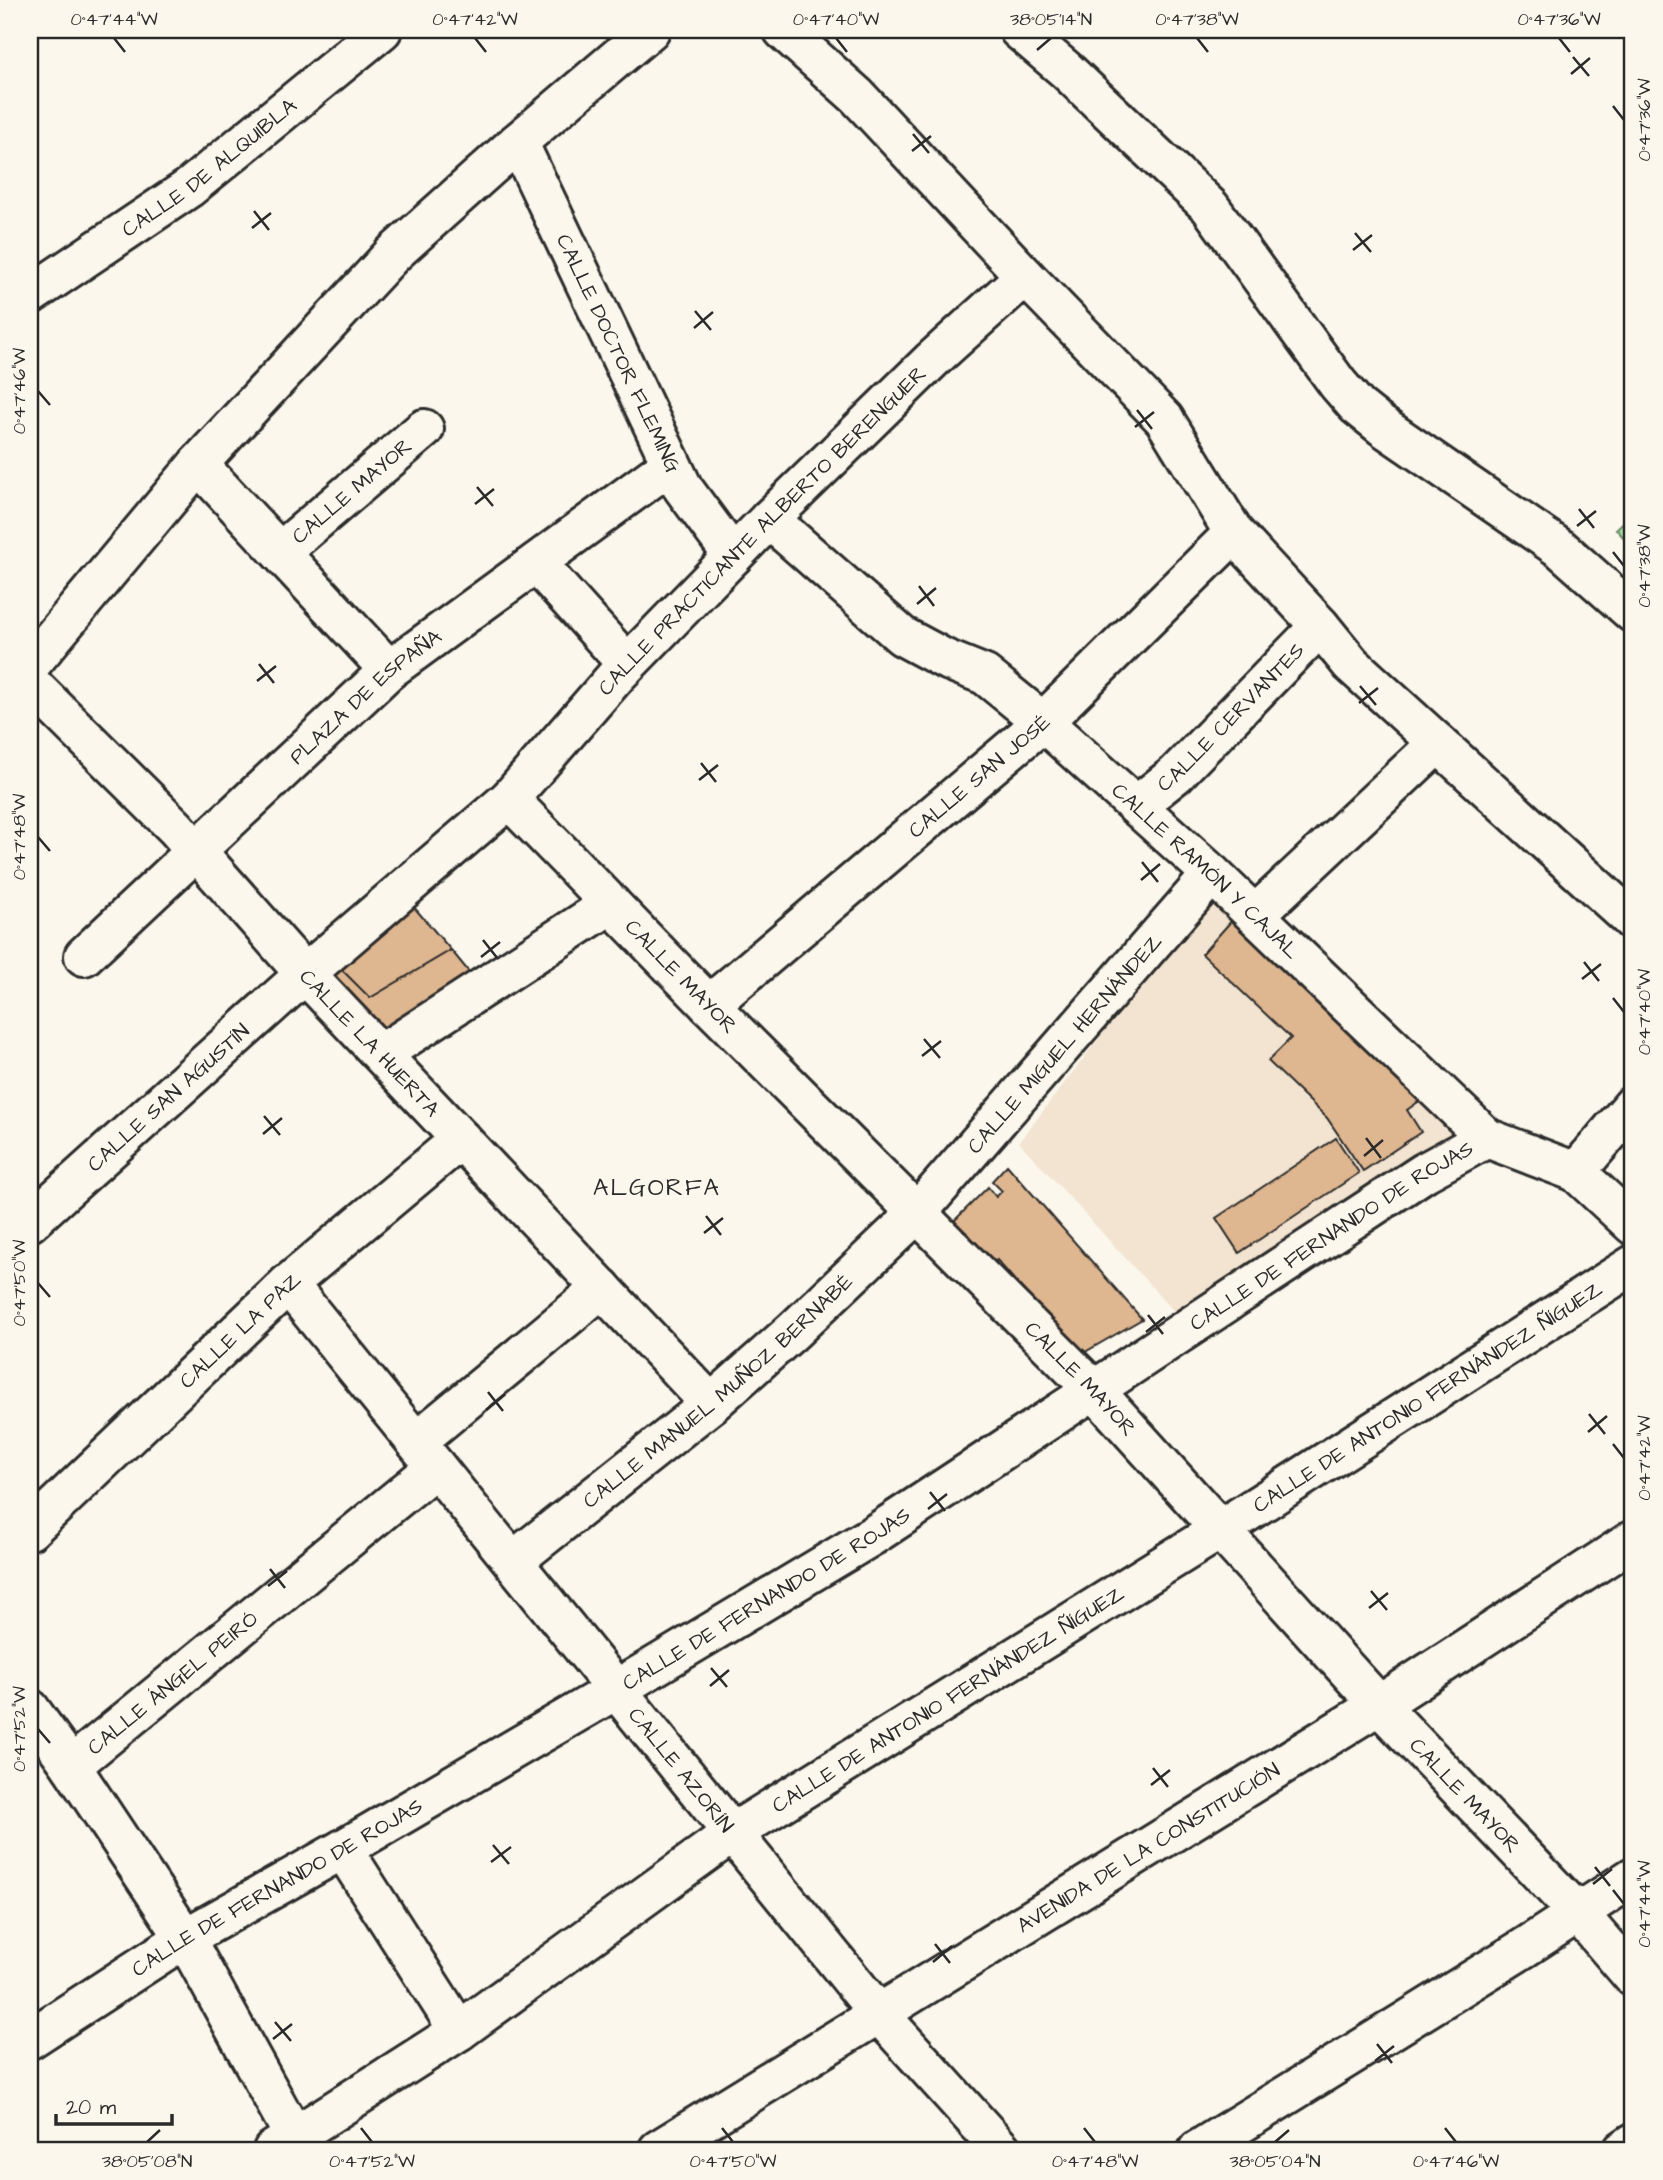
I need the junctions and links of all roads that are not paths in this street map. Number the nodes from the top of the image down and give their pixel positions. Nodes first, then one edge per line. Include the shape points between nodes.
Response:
1 (382, 30) edge
2 (650, 30) edge
3 (783, 30) edge
4 (1019, 30) edge
5 (518, 142) junction
6 (1025, 276) junction
7 (30, 295) edge
8 (424, 429) dead end
9 (198, 464) junction
10 (671, 464) junction
11 (769, 519) junction
12 (1234, 533) junction
13 (280, 552) junction
14 (733, 556) junction
15 (536, 563) junction
16 (1633, 613) edge
17 (1320, 626) junction
18 (627, 664) junction
19 (30, 665) edge
20 (389, 670) junction
21 (30, 683) edge
22 (1043, 722) junction
23 (1438, 743) junction
24 (509, 799) junction
25 (1136, 806) junction
26 (197, 852) junction
27 (1212, 874) junction
28 (611, 904) junction
29 (1255, 915) junction
30 (1633, 921) edge
31 (83, 956) dead end
32 (304, 974) junction
33 (709, 1005) junction
34 (381, 1054) junction
35 (1633, 1105) edge
36 (461, 1139) junction
37 (1487, 1139) junction
38 (1576, 1172) junction
39 (916, 1214) junction
40 (30, 1222) edge
41 (1633, 1225) edge
42 (1633, 1265) edge
43 (288, 1284) junction
44 (602, 1288) junction
45 (1094, 1390) junction
46 (711, 1404) junction
47 (426, 1455) junction
48 (1221, 1529) junction
49 (30, 1530) edge
50 (1633, 1540) edge
51 (513, 1561) junction
52 (617, 1689) junction
53 (1379, 1705) junction
54 (33, 1721) edge
55 (71, 1766) junction
56 (731, 1834) junction
57 (343, 1849) junction
58 (1633, 1877) edge
59 (1578, 1913) junction
60 (185, 1938) junction
61 (1633, 1977) edge
62 (879, 2014) junction
63 (459, 2031) junction
64 (30, 2039) edge
65 (1633, 2143) edge
66 (290, 2146) edge
67 (658, 2150) edge
68 (1002, 2150) edge
69 (1198, 2150) edge
70 (1623, 2150) edge

1 - 7 street, CALLE DE ALQUIBLA via 189,188
2 - 5 street
3 - 6 street via 858,96
4 - 16 street via 1210,207 1357,406 1560,549
5 - 9 street via 393,254
5 - 10 street, CALLE DOCTOR FLEMING
6 - 11 street, CALLE PRACTICANTE ALBERTO BERENGUER
6 - 12 street via 1164,419
8 - 13 street, CALLE MAYOR
9 - 13 street, CALLE MAYOR
9 - 19 street
10 - 14 street, CALLE DOCTOR FLEMING via 682,488
10 - 15 street, PLAZA DE ESPAÑA
11 - 14 street, CALLE PRACTICANTE ALBERTO BERENGUER
11 - 22 street, CALLE RAMÓN Y CAJAL via 902,636 985,675
12 - 17 street
12 - 22 street, CALLE SAN JOSÉ
13 - 20 street, CALLE MAYOR
14 - 18 street, CALLE PRACTICANTE ALBERTO BERENGUER
15 - 18 street
15 - 20 street, PLAZA DE ESPAÑA
17 - 23 street via 1351,664
17 - 25 street, CALLE CERVANTES via 1176,774
18 - 24 street, CALLE PRACTICANTE ALBERTO BERENGUER
20 - 26 street, PLAZA DE ESPAÑA
21 - 26 street, CALLE LA HUERTA
22 - 25 street, CALLE RAMÓN Y CAJAL
22 - 33 street, CALLE SAN JOSÉ
23 - 29 street
23 - 30 street
24 - 28 street, CALLE MAYOR
24 - 32 street
25 - 27 street, CALLE RAMÓN Y CAJAL
26 - 31 street, PLAZA DE ESPAÑA
26 - 32 street, CALLE LA HUERTA
27 - 29 street, CALLE RAMÓN Y CAJAL
27 - 39 street, CALLE MIGUEL HERNÁNDEZ
28 - 33 street, CALLE MAYOR
28 - 34 street
29 - 37 street, CALLE RAMÓN Y CAJAL
32 - 34 street, CALLE LA HUERTA
32 - 40 street, CALLE SAN AGUSTÍN
33 - 39 street, CALLE MAYOR
34 - 36 street, CALLE LA HUERTA
35 - 38 street
36 - 43 street, CALLE LA PAZ
36 - 44 street, CALLE LA HUERTA
37 - 38 street, CALLE RAMÓN Y CAJAL
37 - 45 street, CALLE DE FERNANDO DE ROJAS via 1425,1172
38 - 41 street, CALLE RAMÓN Y CAJAL
39 - 45 street, CALLE MAYOR
39 - 46 street, CALLE MANUEL MUÑOZ BERNABÉ
42 - 48 street, CALLE DE ANTONIO FERNÁNDEZ ÑÍGUEZ
43 - 47 street, CALLE AZORÍN
43 - 49 street, CALLE LA PAZ
44 - 46 street, CALLE LA HUERTA
44 - 47 street, CALLE ÁNGEL PEIRÓ
45 - 48 street, CALLE MAYOR
45 - 52 street, CALLE DE FERNANDO DE ROJAS via 872,1536
46 - 51 street, CALLE MANUEL MUÑOZ BERNABÉ
47 - 51 street, CALLE AZORÍN
47 - 55 street, CALLE ÁNGEL PEIRÓ
48 - 53 street, CALLE MAYOR
48 - 56 street, CALLE DE ANTONIO FERNÁNDEZ ÑÍGUEZ
50 - 53 street, AVENIDA DE LA CONSTITUCIÓN
51 - 52 street, CALLE AZORÍN
52 - 56 street, CALLE AZORÍN
52 - 57 street, CALLE DE FERNANDO DE ROJAS
53 - 59 street, CALLE MAYOR
53 - 62 street, AVENIDA DE LA CONSTITUCIÓN
54 - 55 street
55 - 60 street
56 - 62 street, CALLE AZORÍN
56 - 63 street, CALLE DE ANTONIO FERNÁNDEZ ÑÍGUEZ
57 - 60 street, CALLE DE FERNANDO DE ROJAS
57 - 63 street
58 - 59 street
59 - 61 street, CALLE MAYOR
59 - 69 street
60 - 64 street, CALLE DE FERNANDO DE ROJAS
60 - 66 street
62 - 67 street, AVENIDA DE LA CONSTITUCIÓN
62 - 68 street, CALLE AZORÍN
63 - 66 street, CALLE DE ANTONIO FERNÁNDEZ ÑÍGUEZ
65 - 70 street

